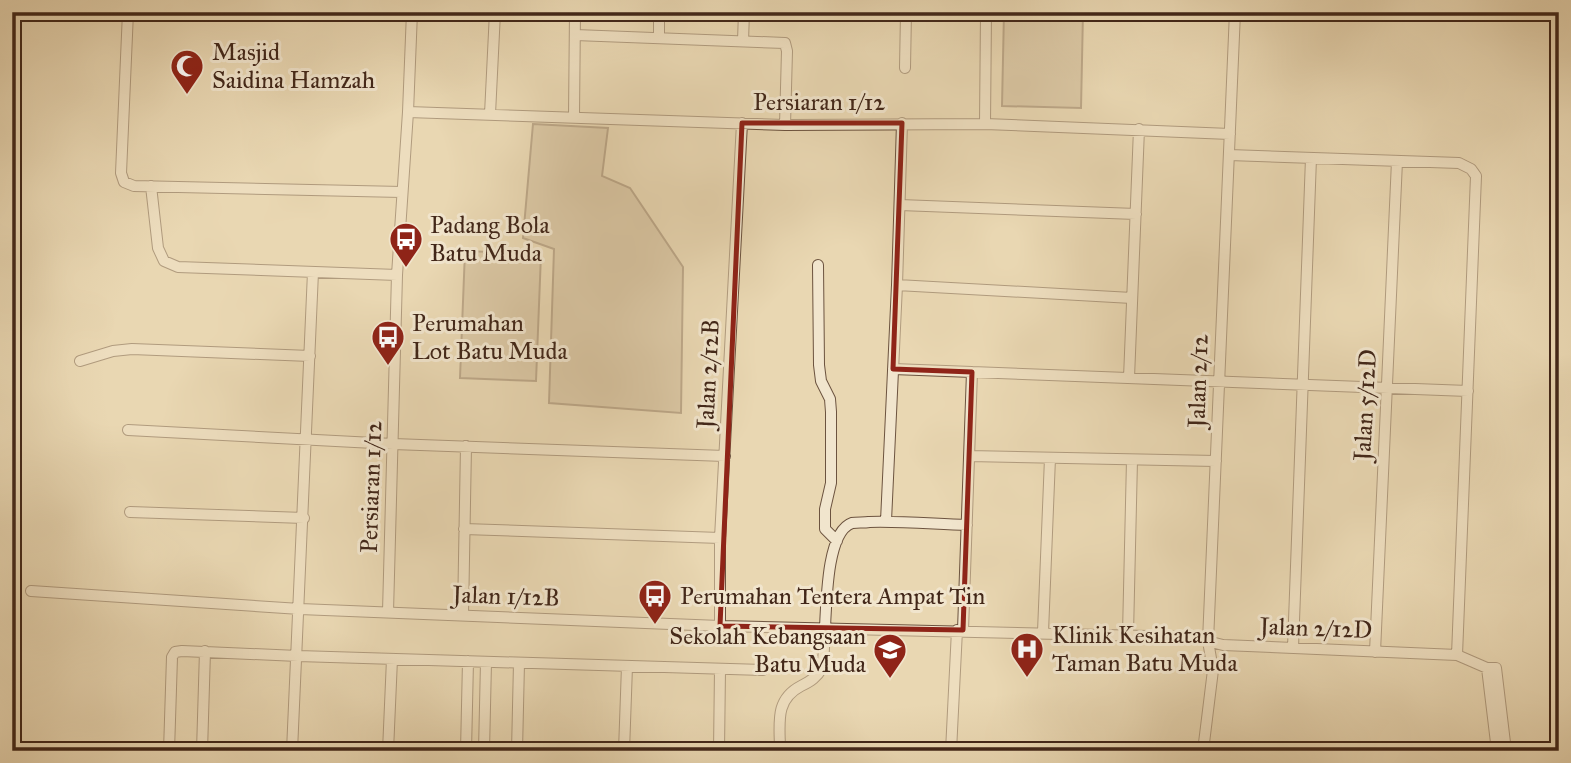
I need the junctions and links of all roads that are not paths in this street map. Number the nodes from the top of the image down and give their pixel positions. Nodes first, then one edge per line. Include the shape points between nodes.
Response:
1 (128, 12) edge
2 (412, 12) edge
3 (495, 12) edge
4 (575, 12) edge
5 (659, 12) edge
6 (744, 12) edge
7 (906, 12) edge
8 (986, 12) edge
9 (1235, 12) edge
10 (575, 36) junction
11 (659, 37) junction
12 (743, 41) junction
13 (905, 68) dead end
14 (408, 112) junction
15 (490, 114) junction
16 (574, 116) junction
17 (742, 123) junction
18 (902, 123) junction
19 (985, 124) junction
20 (785, 125) junction
21 (1139, 129) junction
22 (1230, 134) junction
23 (1229, 155) junction
24 (1311, 158) junction
25 (1397, 161) junction
26 (151, 186) junction
27 (402, 192) junction
28 (900, 205) junction
29 (1136, 214) junction
30 (818, 265) dead end
31 (313, 272) junction
32 (397, 275) junction
33 (897, 285) junction
34 (1132, 298) junction
35 (310, 356) junction
36 (80, 360) dead end
37 (893, 369) junction
38 (972, 372) junction
39 (1129, 378) junction
40 (1219, 381) junction
41 (1303, 384) junction
42 (1387, 388) junction
43 (1468, 391) junction
44 (128, 430) dead end
45 (307, 439) junction
46 (393, 444) junction
47 (466, 446) junction
48 (725, 456) junction
49 (969, 456) junction
50 (1050, 458) junction
51 (1132, 460) junction
52 (1216, 461) junction
53 (130, 512) dead end
54 (304, 518) junction
55 (886, 522) junction
56 (967, 525) junction
57 (464, 529) junction
58 (720, 538) junction
59 (837, 541) junction
60 (31, 591) dead end
61 (300, 609) junction
62 (388, 612) junction
63 (463, 615) junction
64 (720, 626) junction
65 (825, 628) junction
66 (961, 630) junction
67 (1042, 632) junction
68 (1128, 634) junction
69 (1208, 641) junction
70 (1293, 648) junction
71 (205, 651) junction
72 (1375, 652) junction
73 (1457, 655) junction
74 (298, 656) junction
75 (392, 659) junction
76 (468, 661) junction
77 (486, 662) junction
78 (519, 663) junction
79 (627, 666) junction
80 (1491, 668) junction
81 (720, 669) junction
82 (763, 670) dead end
83 (169, 751) edge
84 (202, 751) edge
85 (292, 751) edge
86 (388, 751) edge
87 (466, 751) edge
88 (484, 751) edge
89 (517, 751) edge
90 (624, 751) edge
91 (719, 751) edge
92 (780, 751) edge
93 (951, 751) edge
94 (1203, 751) edge
95 (1497, 751) edge
96 (1506, 751) edge

1 - 26 street via 121,178 128,184
2 - 14 street, Persiaran 1/12
3 - 15 street
4 - 10 street
5 - 11 street
6 - 12 street
7 - 13 street
8 - 19 street
9 - 22 street, Jalan 2/12
10 - 11 street
10 - 16 street
11 - 12 street
12 - 20 street via 785,43
14 - 15 street, Persiaran 1/12
14 - 27 street, Persiaran 1/12
15 - 16 street, Persiaran 1/12
16 - 17 street, Persiaran 1/12
17 - 20 street, Persiaran 1/12
17 - 48 street, Jalan 2/12B
18 - 19 street, Persiaran 1/12
18 - 20 street, Persiaran 1/12
18 - 28 street
19 - 21 street, Persiaran 1/12
21 - 22 street, Persiaran 1/12
21 - 29 street
22 - 23 street, Jalan 2/12
23 - 24 street
23 - 40 street, Jalan 2/12
24 - 25 street
24 - 41 street
25 - 42 street, Jalan 5/12D
25 - 43 street via 1459,163 1476,176
26 - 27 street
26 - 31 street via 158,248 164,261 178,267
27 - 32 street, Persiaran 1/12
28 - 29 street
28 - 33 street
29 - 34 street
30 - 59 street via 819,365 831,412 831,483 824,520 825,529
31 - 32 street
31 - 35 street
32 - 46 street, Persiaran 1/12
33 - 34 street
33 - 37 street
34 - 39 street
35 - 36 street via 132,349
35 - 45 street
37 - 38 street
37 - 55 street
38 - 39 street
38 - 49 street
39 - 40 street
40 - 41 street
40 - 52 street, Jalan 2/12
41 - 42 street
41 - 70 street
42 - 43 street
42 - 72 street, Jalan 5/12D
43 - 73 street
44 - 45 street
45 - 46 street
45 - 54 street
46 - 47 street
46 - 62 street, Persiaran 1/12
47 - 48 street
47 - 57 street
48 - 58 street, Jalan 2/12B
49 - 50 street
49 - 56 street
50 - 51 street
50 - 67 street
51 - 52 street
51 - 68 street
52 - 69 street, Jalan 2/12
53 - 54 street
54 - 61 street
55 - 56 street
55 - 59 street via 852,523
56 - 66 street
57 - 58 street
57 - 63 street
58 - 64 street, Jalan 2/12B
59 - 65 street via 828,576
60 - 61 street, Jalan 1/12B
61 - 62 street, Jalan 1/12B
61 - 74 street
62 - 63 street, Jalan 1/12B
63 - 64 street, Jalan 1/12B
64 - 65 street, Jalan 1/12B
65 - 66 street, Jalan 1/12B
65 - 92 street via 819,674 783,701
66 - 67 street, Jalan 2/12D
66 - 93 street
67 - 68 street, Jalan 2/12D
68 - 69 street, Jalan 2/12D
69 - 70 street, Jalan 2/12D
69 - 94 street, Jalan 2/12 via 1213,670
70 - 72 street, Jalan 2/12D
71 - 74 street
71 - 83 street via 175,652 172,657
71 - 84 street
72 - 73 street, Jalan 2/12D
73 - 80 street, Jalan 2/12D
74 - 75 street
74 - 85 street
75 - 76 street
75 - 86 street
76 - 77 street
76 - 87 street
77 - 78 street
77 - 88 street
78 - 79 street
78 - 89 street
79 - 81 street
79 - 90 street
80 - 95 street
80 - 96 street
81 - 82 street
81 - 91 street

